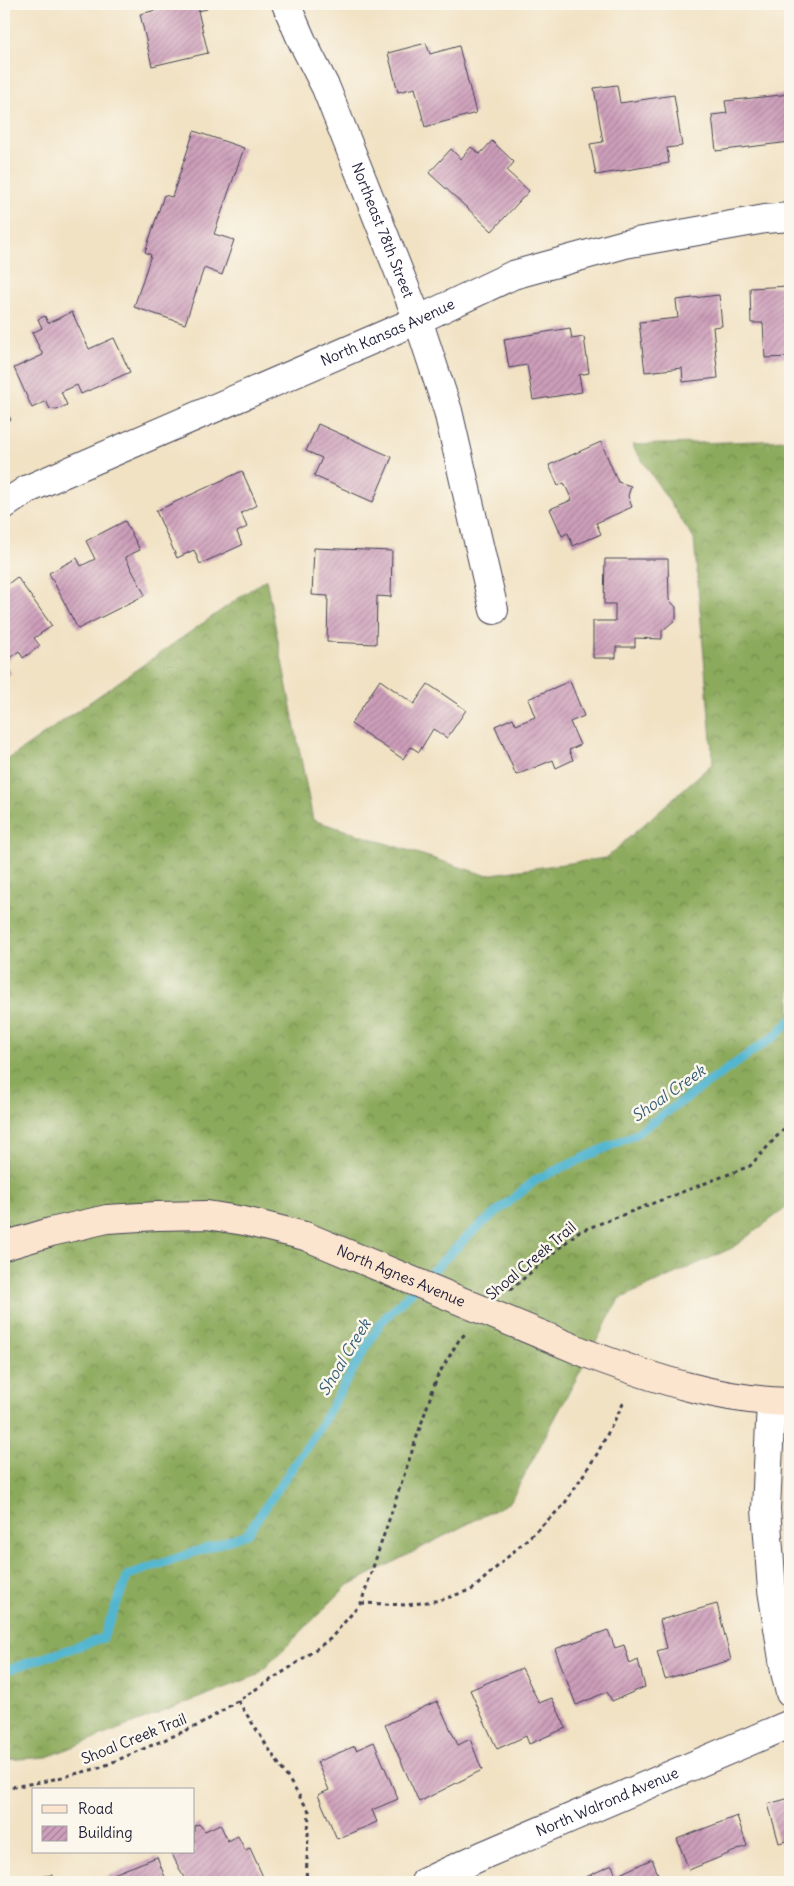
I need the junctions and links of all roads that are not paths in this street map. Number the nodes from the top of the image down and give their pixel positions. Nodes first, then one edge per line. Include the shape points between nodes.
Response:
1 (286, 4) edge
2 (790, 217) edge
3 (418, 320) junction
4 (4, 505) edge
5 (494, 610) dead end
6 (4, 1246) edge
7 (781, 1402) edge
8 (790, 1693) edge
9 (790, 1724) edge
10 (425, 1882) edge

1 - 3 street, Northeast 78th Street via 326,88
2 - 3 street, North Kansas Avenue via 625,244 563,261 513,275
3 - 4 street, North Kansas Avenue via 28,489
3 - 5 street, Northeast 78th Street via 448,411
6 - 7 street, North Agnes Avenue, bridge via 107,1219 207,1215 244,1221 304,1236 634,1372 723,1396
7 - 8 street via 766,1509 772,1590
9 - 10 street, North Walrond Avenue

